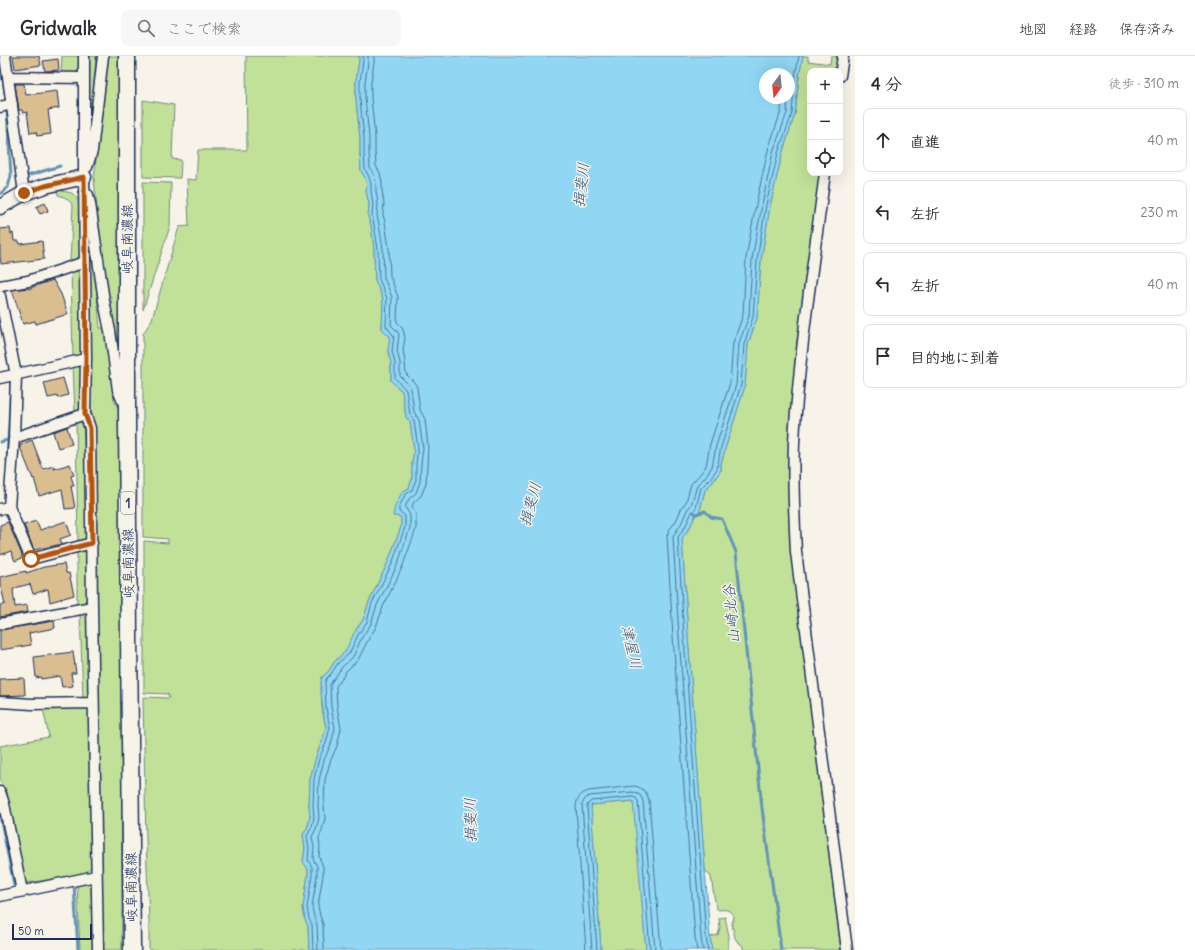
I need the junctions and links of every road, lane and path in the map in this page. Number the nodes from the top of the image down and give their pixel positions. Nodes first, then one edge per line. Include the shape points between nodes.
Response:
1 (5, 56) edge
2 (84, 56) edge
3 (103, 56) edge
4 (127, 56) edge
5 (843, 56) edge
6 (841, 68) edge
7 (8, 77) junction
8 (84, 78) junction
9 (12, 104) junction
10 (0, 107) edge
11 (825, 176) edge
12 (84, 177) junction
13 (24, 193) junction
14 (0, 207) edge
15 (85, 262) junction
16 (0, 286) edge
17 (0, 296) edge
18 (86, 359) junction
19 (16, 375) junction
20 (0, 378) edge
21 (127, 411) junction
22 (85, 414) junction
23 (14, 438) junction
24 (5, 508) edge
25 (92, 543) junction
26 (92, 607) junction
27 (0, 624) edge
28 (0, 702) edge
29 (93, 703) junction
30 (0, 792) edge
31 (96, 876) junction
32 (22, 891) junction
33 (0, 896) edge
34 (98, 950) edge
35 (132, 950) edge
36 (847, 950) edge

1 - 7 street
2 - 8 street
3 - 12 street via 92,151
4 - 21 main road, 岐阜南濃線 / 1
5 - 6 street
7 - 8 street
7 - 9 street
8 - 12 street
9 - 10 street
9 - 13 street
11 - 36 street via 802,350 795,426 794,498 796,552
12 - 13 street
12 - 15 street
12 - 21 street via 118,390
13 - 14 street
15 - 16 street via 28,281
15 - 18 street
17 - 19 street
18 - 19 street
18 - 22 street
19 - 20 street
19 - 23 street
21 - 35 main road, 岐阜南濃線 / 1
22 - 23 street
22 - 25 street via 90,428
23 - 24 street
24 - 25 street via 31,559
25 - 26 street
26 - 27 street
26 - 29 street
28 - 29 street
29 - 31 street
30 - 32 street
31 - 32 street
31 - 34 street
32 - 33 street

